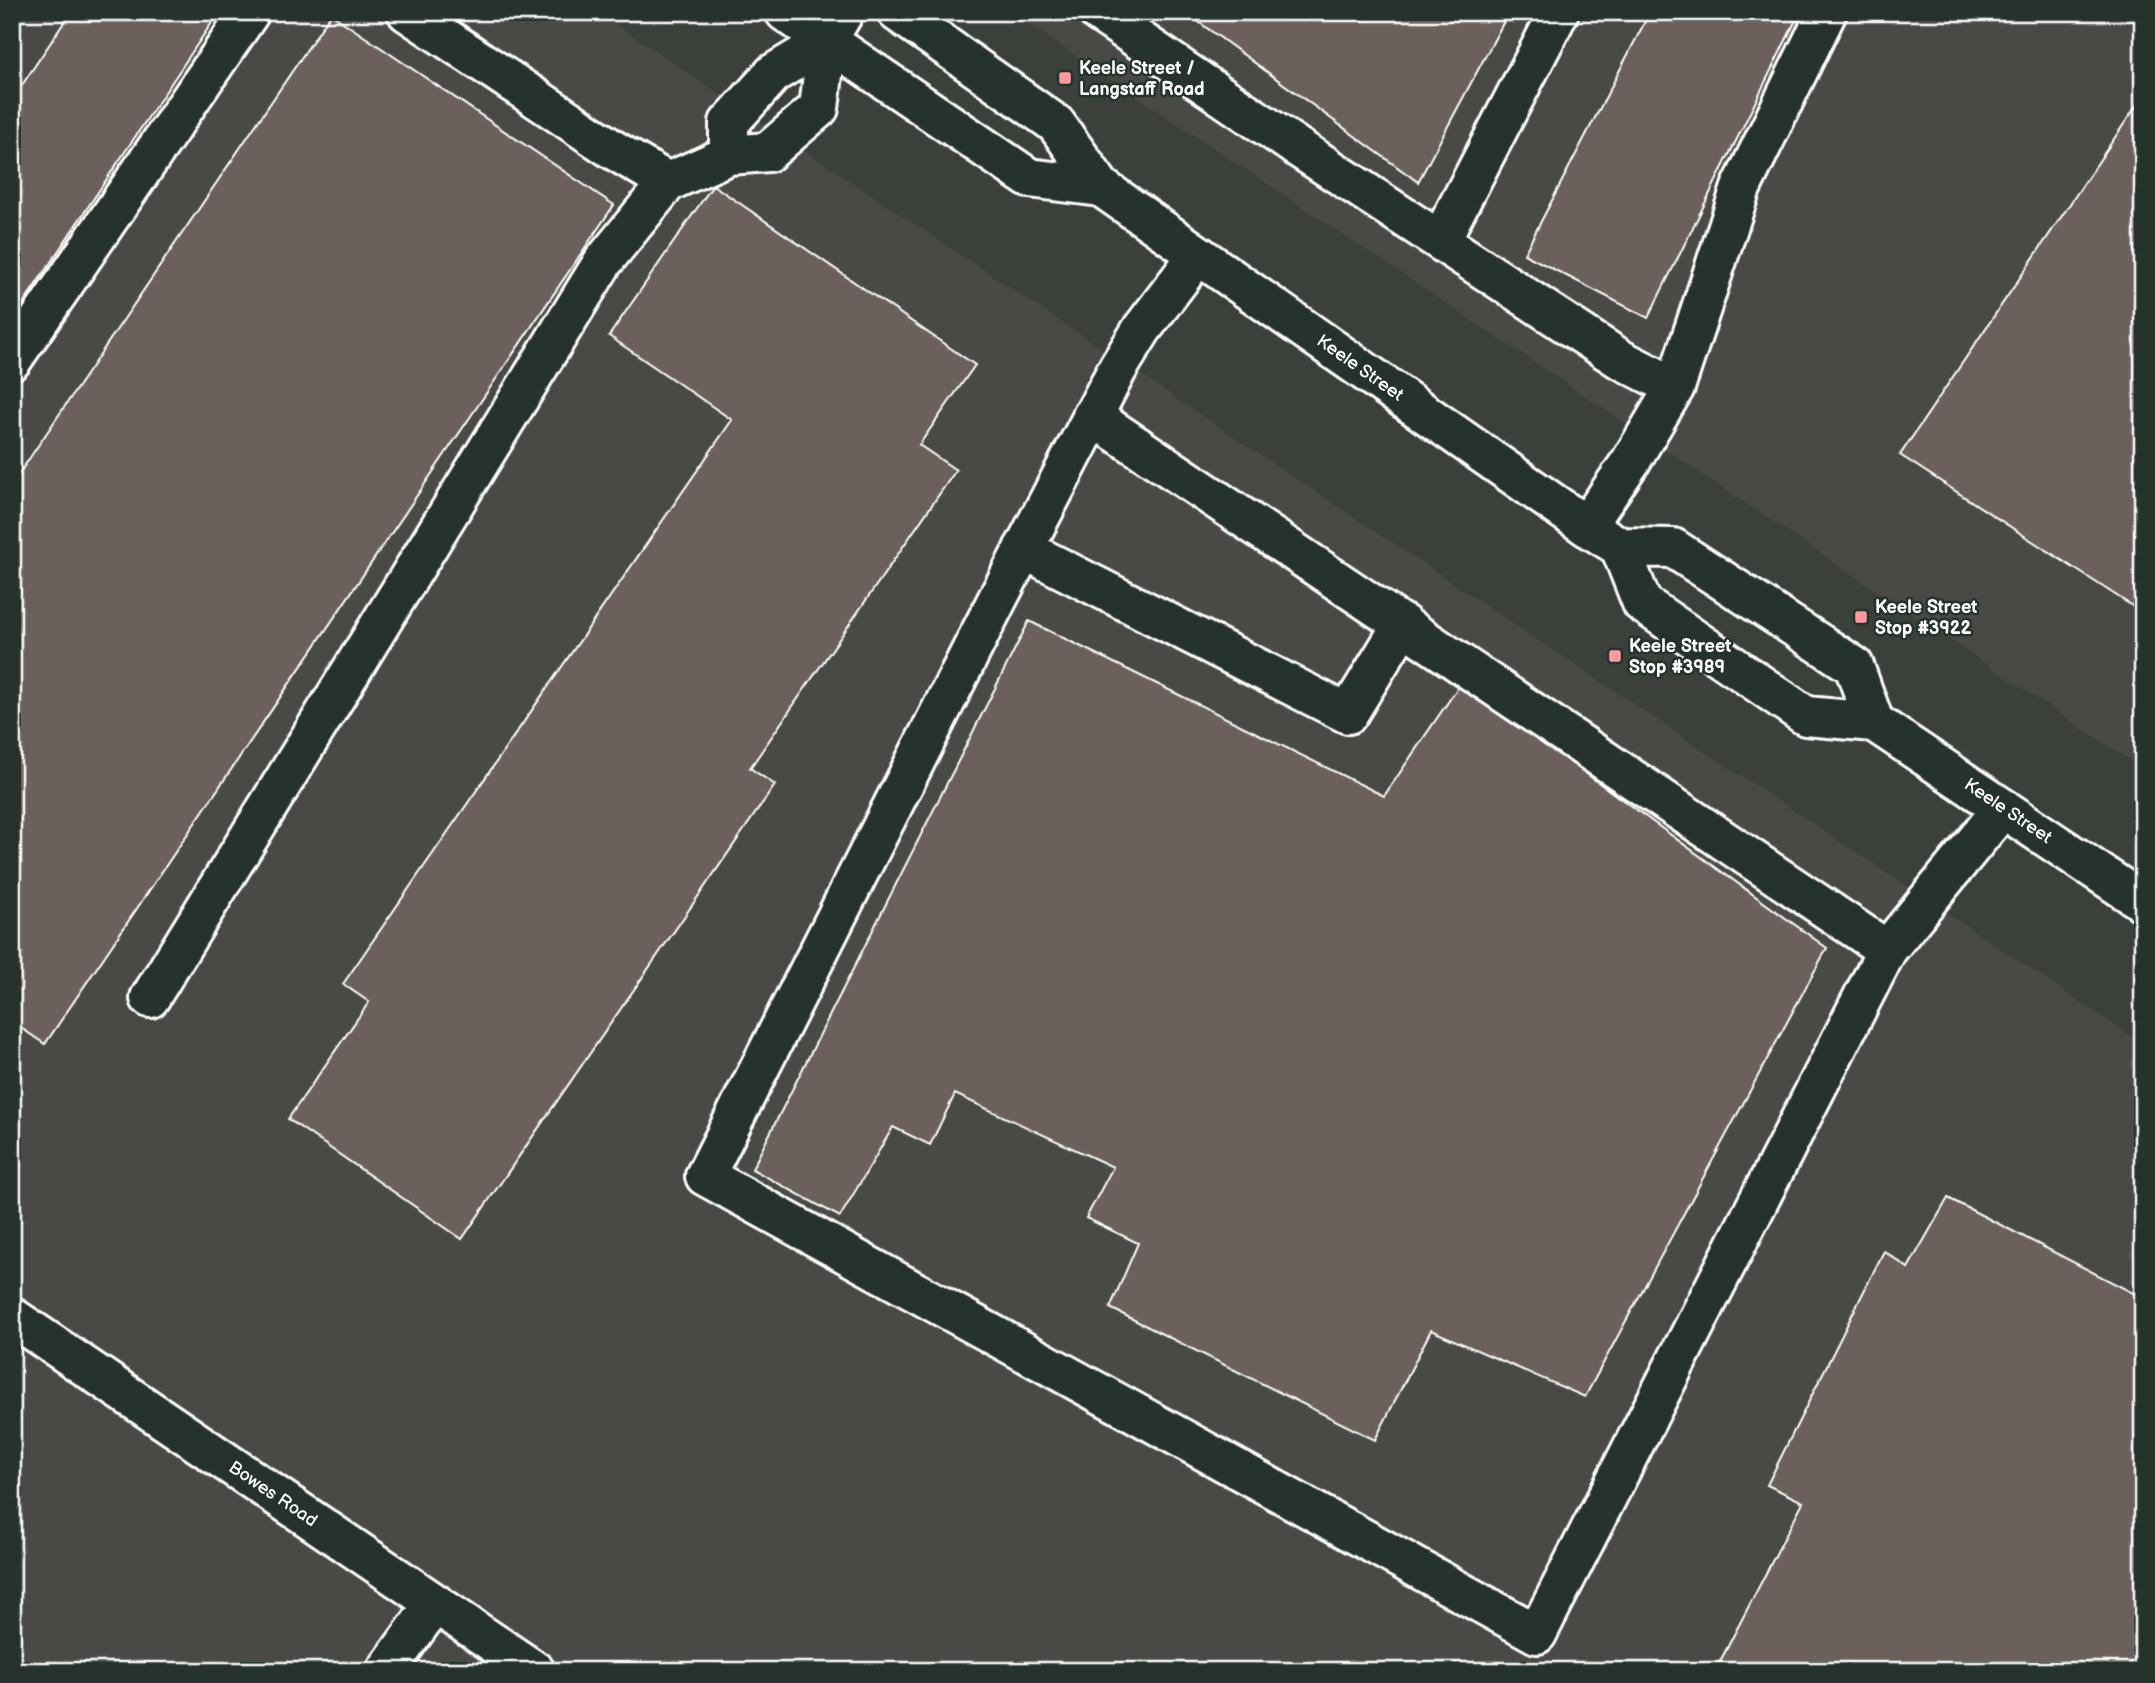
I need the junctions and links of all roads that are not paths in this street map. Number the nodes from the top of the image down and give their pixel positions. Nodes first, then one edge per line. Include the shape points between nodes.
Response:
1 (250, 12) edge
2 (407, 12) edge
3 (785, 12) edge
4 (897, 12) edge
5 (1098, 12) edge
6 (1559, 12) edge
7 (1827, 12) edge
8 (836, 26) edge
9 (729, 155) junction
10 (668, 182) junction
11 (1101, 187) junction
12 (1440, 241) junction
13 (1198, 255) junction
14 (12, 360) edge
15 (1675, 387) junction
16 (1092, 416) junction
17 (1586, 526) junction
18 (1620, 547) junction
19 (1023, 549) junction
20 (1404, 624) junction
21 (1874, 722) junction
22 (2003, 807) junction
23 (2143, 902) edge
24 (1887, 950) junction
25 (150, 998) dead end
26 (12, 1317) edge
27 (435, 1603) junction
28 (386, 1671) edge
29 (535, 1671) edge

1 - 14 main road
2 - 10 main road
3 - 8 main road, Keele Street
4 - 11 main road, Keele Street via 1056,124
5 - 12 main road
6 - 12 main road
7 - 15 main road via 1741,188
8 - 9 main road via 774,73 729,123
8 - 9 main road via 819,108 768,152
8 - 11 main road, Keele Street via 1029,178
9 - 10 main road
10 - 25 main road via 603,262
11 - 13 main road, Keele Street
12 - 15 main road via 1620,359
13 - 16 main road via 1142,328
13 - 17 main road, Keele Street
15 - 17 main road via 1632,461
16 - 19 main road
16 - 20 main road
17 - 18 main road, Keele Street
18 - 21 main road, Keele Street via 1642,603 1806,716
18 - 21 main road via 1673,548 1854,666
19 - 20 main road via 1348,714
19 - 24 main road via 705,1176 1537,1634
20 - 24 main road
21 - 22 main road, Keele Street
22 - 23 main road, Keele Street
22 - 24 main road
26 - 27 main road, Bowes Road
27 - 28 main road
27 - 29 main road, Bowes Road

